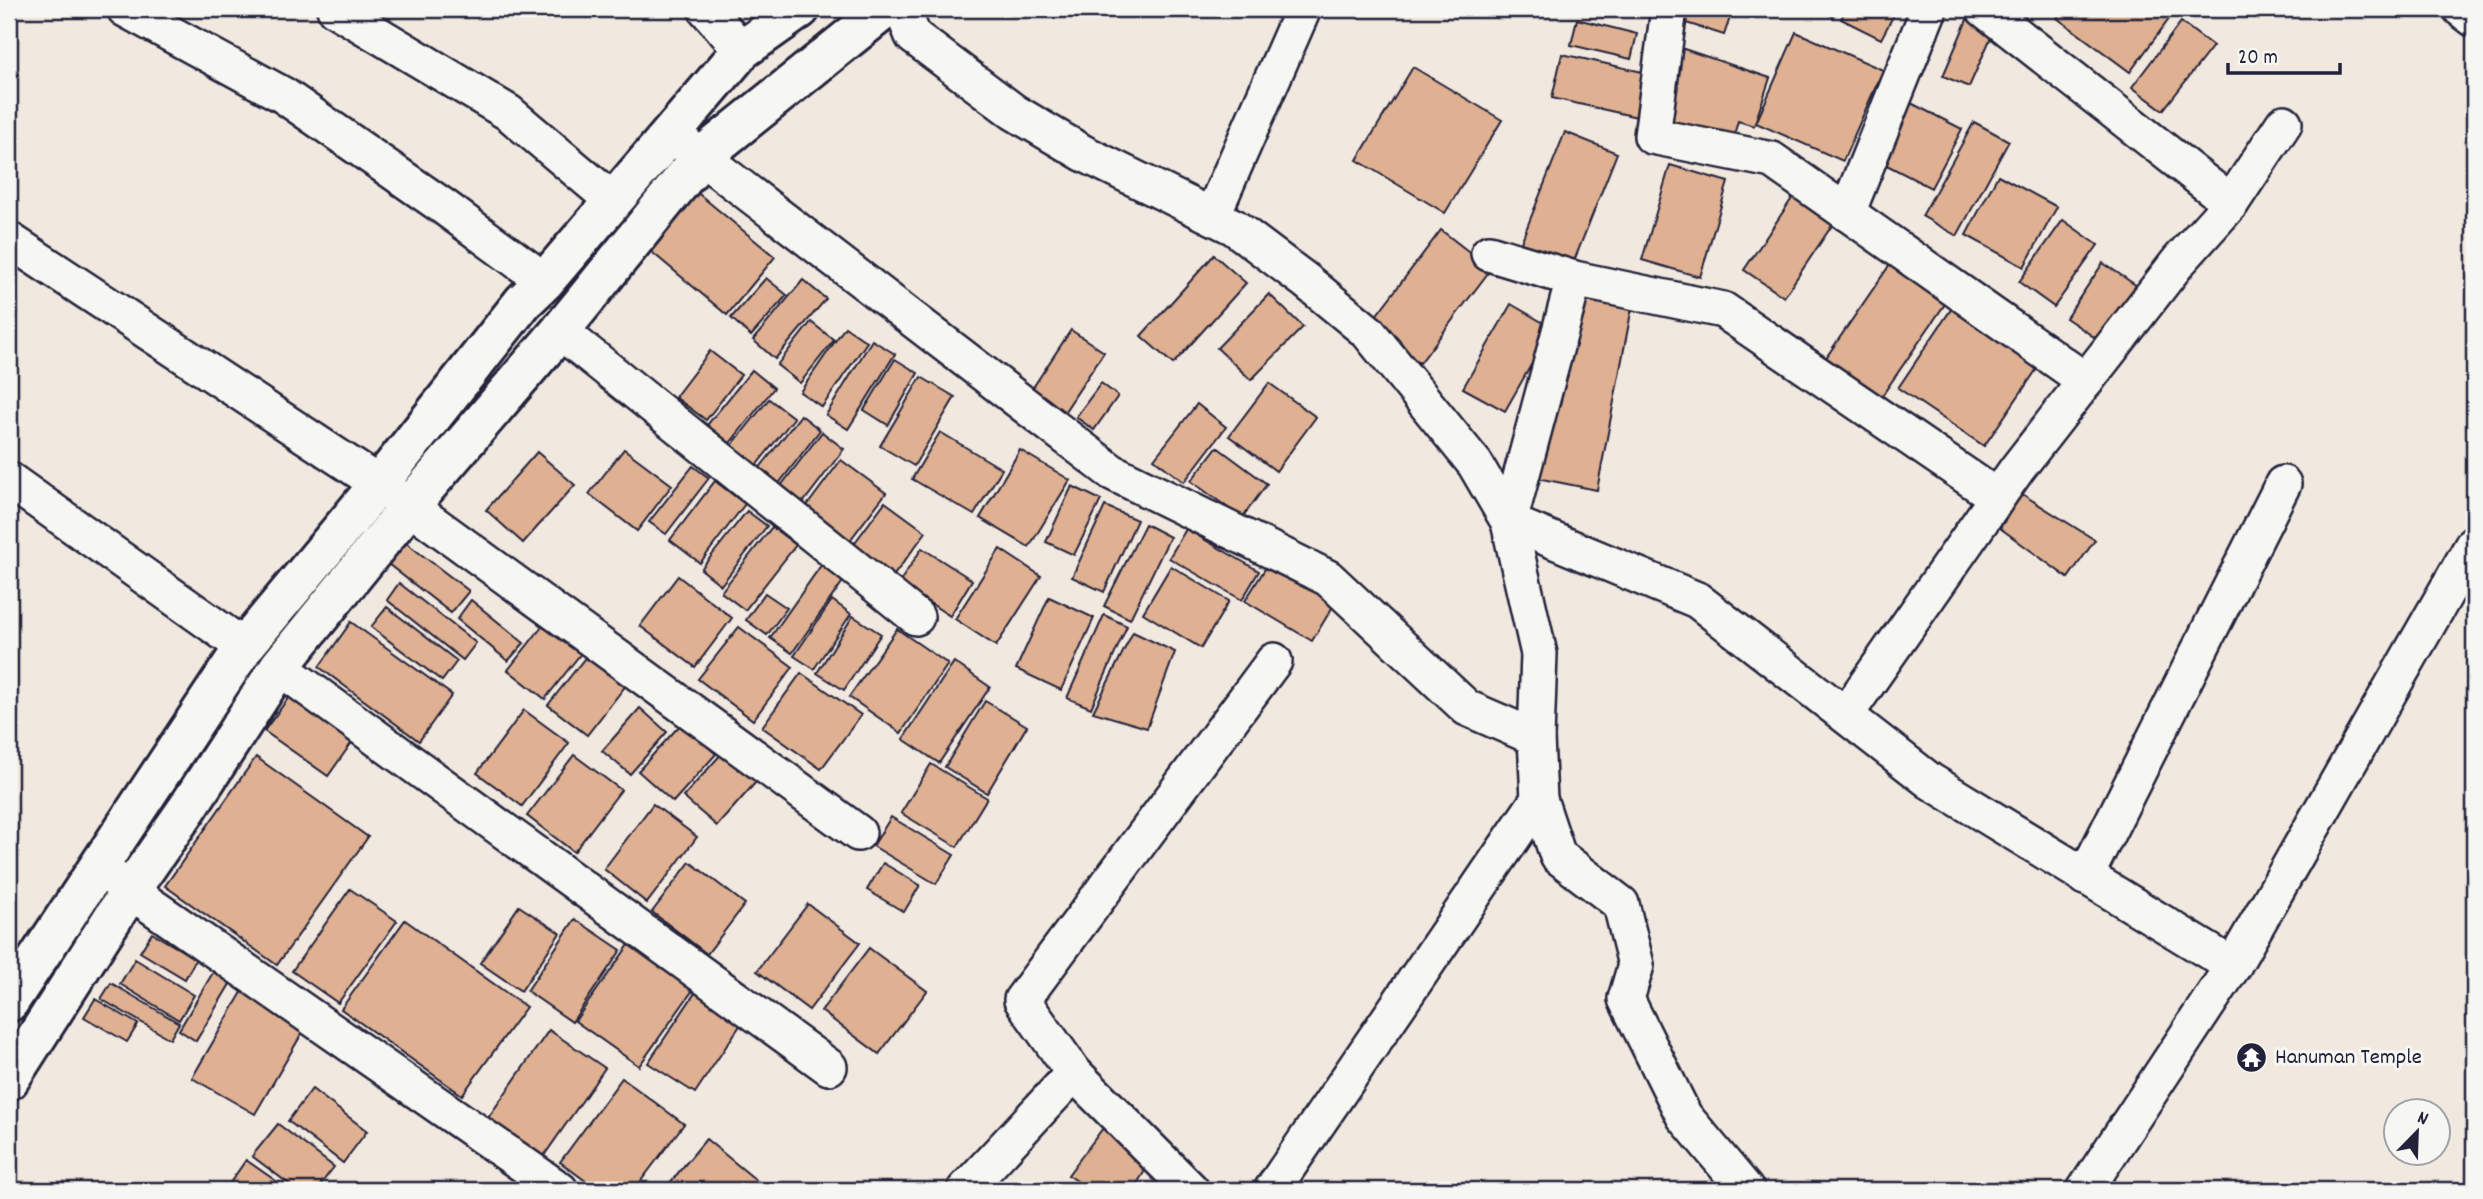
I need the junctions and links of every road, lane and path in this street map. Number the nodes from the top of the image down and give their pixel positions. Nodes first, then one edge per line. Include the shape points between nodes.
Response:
1 (125, 9) edge
2 (335, 9) edge
3 (706, 9) edge
4 (800, 9) edge
5 (886, 9) edge
6 (902, 9) edge
7 (1303, 9) edge
8 (1669, 9) edge
9 (1929, 9) edge
10 (1984, 9) edge
11 (2461, 9) edge
12 (2474, 19) edge
13 (742, 50) junction
14 (2284, 124) dead end
15 (670, 133) junction
16 (701, 157) junction
17 (612, 200) junction
18 (2231, 203) junction
19 (1847, 212) junction
20 (1212, 216) junction
21 (9, 240) edge
22 (1489, 253) dead end
23 (1574, 279) junction
24 (544, 281) junction
25 (560, 331) junction
26 (2086, 381) junction
27 (9, 480) edge
28 (379, 484) junction
29 (2283, 484) dead end
30 (1997, 497) junction
31 (409, 507) junction
32 (1509, 522) junction
33 (2474, 543) edge
34 (916, 617) dead end
35 (244, 647) junction
36 (1274, 661) dead end
37 (279, 667) junction
38 (1846, 715) junction
39 (1536, 738) junction
40 (1539, 799) junction
41 (858, 833) dead end
42 (97, 865) junction
43 (2085, 877) junction
44 (130, 891) junction
45 (2233, 966) junction
46 (9, 1002) edge
47 (829, 1068) dead end
48 (1074, 1073) junction
49 (9, 1080) edge
50 (545, 1186) edge
51 (965, 1190) edge
52 (1191, 1190) edge
53 (1272, 1190) edge
54 (1746, 1190) edge
55 (2085, 1190) edge

1 - 24 street via 283,95
2 - 17 street via 509,113
3 - 13 street
4 - 13 main road
5 - 16 main road
6 - 20 street via 913,36 1014,111 1083,153
7 - 20 street
8 - 19 street via 1652,136 1772,160
9 - 19 street
10 - 18 street
11 - 12 street
13 - 15 main road
14 - 18 street
15 - 16 street
15 - 17 main road
16 - 25 main road
16 - 39 street via 1112,472 1328,578 1467,708
17 - 24 main road
18 - 26 street via 2179,261
19 - 26 street
20 - 32 street via 1307,281 1368,332 1475,464
21 - 28 street
22 - 23 street
23 - 30 street via 1723,310
23 - 32 street
24 - 28 main road
25 - 31 main road
25 - 34 street
26 - 30 street
27 - 35 street
28 - 31 street
28 - 35 main road
29 - 43 street
30 - 38 street
31 - 37 main road
31 - 41 street
32 - 38 street via 1697,600
32 - 39 street via 1539,654
33 - 45 street
35 - 42 main road
36 - 48 street via 1022,1000
37 - 44 main road
37 - 47 street
38 - 43 street via 1930,781
39 - 40 street
40 - 53 street
40 - 54 street via 1558,856 1621,904 1636,965 1626,999 1684,1116
42 - 44 street
42 - 46 main road
43 - 45 street
44 - 49 main road
44 - 50 street
45 - 55 street
48 - 51 street
48 - 52 street

